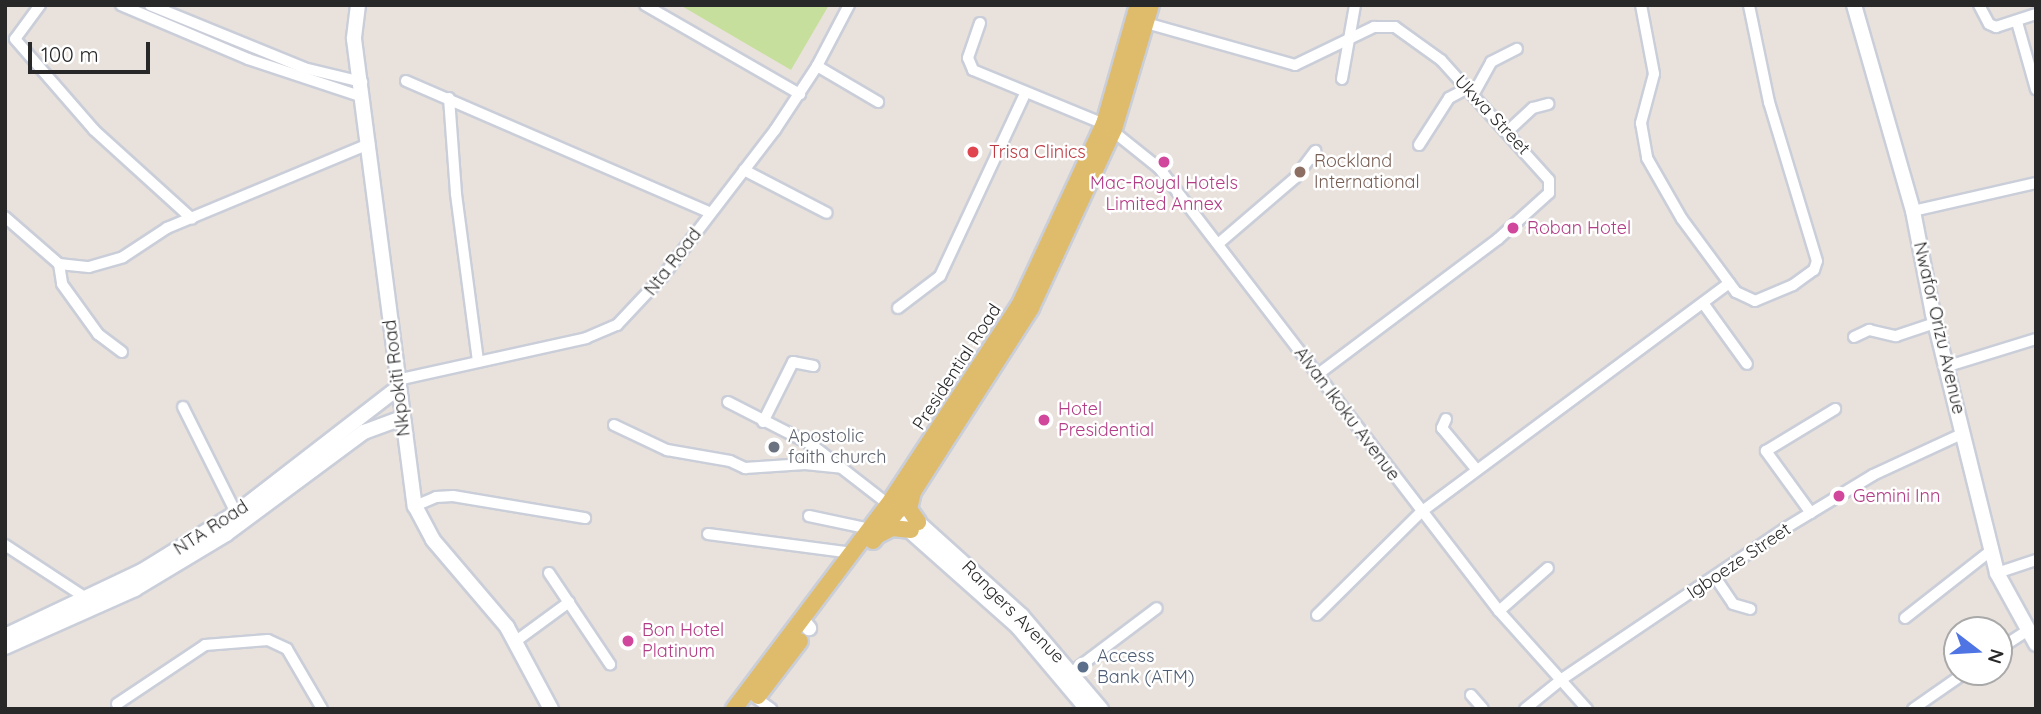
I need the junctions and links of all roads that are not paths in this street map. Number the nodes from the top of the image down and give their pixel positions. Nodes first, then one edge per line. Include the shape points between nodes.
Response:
1 (40, 5) edge
2 (121, 5) edge
3 (150, 5) edge
4 (164, 5) edge
5 (358, 5) edge
6 (645, 5) edge
7 (849, 5) edge
8 (1355, 5) edge
9 (1641, 5) edge
10 (1749, 5) edge
11 (1854, 5) edge
12 (1979, 5) edge
13 (1146, 6) edge
14 (659, 9) edge
15 (2036, 14) edge
16 (184, 20) junction
17 (2017, 22) junction
18 (980, 23) dead end
19 (1146, 23) junction
20 (1346, 42) junction
21 (1517, 49) dead end
22 (817, 66) junction
23 (1342, 79) dead end
24 (406, 81) dead end
25 (362, 82) junction
26 (2036, 89) edge
27 (1470, 92) junction
28 (800, 94) junction
29 (1025, 94) junction
30 (363, 97) junction
31 (449, 98) junction
32 (878, 102) dead end
33 (1548, 104) dead end
34 (1109, 126) junction
35 (1508, 131) junction
36 (369, 144) junction
37 (1419, 145) dead end
38 (1315, 151) dead end
39 (744, 170) junction
40 (2036, 183) edge
41 (1913, 211) junction
42 (711, 213) junction
43 (827, 213) dead end
44 (5, 217) edge
45 (192, 219) junction
46 (1219, 244) junction
47 (59, 264) junction
48 (1729, 283) junction
49 (1703, 303) junction
50 (898, 308) dead end
51 (1935, 323) junction
52 (1854, 337) dead end
53 (2036, 339) edge
54 (122, 352) dead end
55 (478, 362) junction
56 (1747, 364) dead end
57 (814, 366) dead end
58 (1945, 368) junction
59 (1317, 374) junction
60 (398, 384) junction
61 (732, 405) dead end
62 (183, 407) dead end
63 (1835, 409) dead end
64 (401, 418) junction
65 (1446, 419) dead end
66 (763, 422) junction
67 (614, 425) dead end
68 (1964, 433) junction
69 (842, 468) junction
70 (1476, 469) junction
71 (913, 492) junction
72 (415, 506) junction
73 (891, 507) junction
74 (1421, 512) junction
75 (236, 513) junction
76 (1811, 513) junction
77 (809, 516) dead end
78 (585, 519) dead end
79 (914, 526) junction
80 (872, 533) junction
81 (708, 534) dead end
82 (5, 545) edge
83 (1993, 550) junction
84 (853, 553) junction
85 (2036, 560) edge
86 (1548, 568) dead end
87 (549, 573) dead end
88 (1997, 573) junction
89 (1715, 577) junction
90 (86, 598) junction
91 (569, 603) junction
92 (1157, 608) dead end
93 (1750, 609) dead end
94 (1500, 611) junction
95 (1317, 615) dead end
96 (1905, 618) dead end
97 (806, 624) junction
98 (2028, 629) junction
99 (5, 636) edge
100 (2013, 639) edge
101 (516, 641) junction
102 (2036, 644) edge
103 (5, 647) edge
104 (610, 664) dead end
105 (1072, 673) junction
106 (1562, 679) junction
107 (1946, 686) edge
108 (1471, 695) dead end
109 (752, 703) edge
110 (117, 704) dead end
111 (322, 709) edge
112 (551, 709) edge
113 (734, 709) edge
114 (771, 709) edge
115 (1087, 709) edge
116 (1101, 709) edge
117 (1483, 709) edge
118 (1525, 709) edge
119 (1587, 709) edge
120 (1913, 709) edge

1 - 45 street via 15,39 94,130
2 - 30 street via 248,60
3 - 16 street
4 - 16 street
5 - 25 main road, Nkpokiti Road via 354,39
6 - 14 street
7 - 22 street, Nta Road
8 - 20 street
9 - 48 street via 1654,74 1641,123 1647,158 1682,219
10 - 48 street via 1769,102 1803,205 1817,265 1793,285 1763,300 1743,297
11 - 41 main road, Nwafor Orizu Avenue
12 - 17 street via 1992,26
13 - 19 main road, Presidential Road
13 - 34 main road, Presidential Road
14 - 28 street
15 - 17 street
16 - 25 street via 304,68
17 - 26 street
18 - 29 street via 969,65
19 - 20 street, Ukwa Street via 1295,65
19 - 34 main road, Presidential Road
20 - 23 street
20 - 27 street, Ukwa Street via 1374,27 1395,27 1429,49
21 - 27 street via 1491,62
22 - 28 street, Nta Road
22 - 32 street
24 - 31 street
25 - 30 main road, Nkpokiti Road
27 - 35 street, Ukwa Street
27 - 37 street via 1449,98
28 - 39 street, Nta Road
29 - 34 street
29 - 50 street via 940,276
30 - 36 main road, Nkpokiti Road
31 - 42 street
31 - 55 street via 456,194
33 - 35 street via 1533,108
34 - 46 street, Alvan Ikoku Avenue via 1159,169
34 - 71 main road, Presidential Road via 1059,253 1009,349
34 - 73 main road, Presidential Road via 1019,306
35 - 59 street, Ukwa Street via 1549,180 1549,193 1470,260
36 - 45 street
36 - 60 main road, Nkpokiti Road
38 - 46 street via 1295,178
39 - 42 street, Nta Road
39 - 43 street
40 - 41 street
41 - 51 main road, Nwafor Orizu Avenue
42 - 55 street, Nta Road via 663,276 617,325 586,338
44 - 47 street
45 - 47 street via 145,238 108,263 69,268
46 - 59 street, Alvan Ikoku Avenue
47 - 54 street via 62,284 98,334
48 - 49 street
49 - 56 street
49 - 70 street
51 - 52 street via 1896,337 1869,330
51 - 58 main road, Nwafor Orizu Avenue
53 - 58 street
55 - 60 street, Nta Road
57 - 66 street via 793,362
58 - 68 main road, Nwafor Orizu Avenue
59 - 74 street, Alvan Ikoku Avenue
60 - 64 main road, Nkpokiti Road
60 - 75 main road, NTA Road
61 - 66 street
62 - 75 street
63 - 76 street via 1766,451
64 - 72 main road, Nkpokiti Road
64 - 103 main road, NTA Road via 364,432 226,534 135,589
65 - 70 street via 1442,428
66 - 69 street via 799,437
67 - 69 street via 667,450 745,468 805,464
68 - 76 street, Igboeze Street via 1873,475
68 - 83 main road, Nwafor Orizu Avenue
69 - 73 street
70 - 74 street
71 - 73 main road, Presidential Road
71 - 79 main road via 909,509
72 - 78 street via 453,496
72 - 101 main road, Nkpokiti Road via 433,540 489,602
73 - 79 main road
73 - 80 main road, Presidential Road
74 - 94 street, Alvan Ikoku Avenue
74 - 95 street
75 - 90 main road, NTA Road via 142,571
76 - 89 street, Igboeze Street
77 - 80 street
79 - 80 main road
79 - 105 main road, Rangers Avenue via 1022,616
79 - 115 main road, Rangers Avenue via 1018,627
80 - 84 main road, Presidential Road
80 - 97 main road, Presidential Road
81 - 84 street
82 - 90 street
83 - 88 main road, Nwafor Orizu Avenue
83 - 96 street
84 - 97 main road, Presidential Road
85 - 88 street
86 - 94 street
87 - 91 street
88 - 98 main road, Nwafor Orizu Avenue
89 - 93 street via 1733,604
89 - 106 street, Igboeze Street
90 - 99 main road, NTA Road
91 - 101 street
91 - 104 street
92 - 105 street
94 - 106 street, Alvan Ikoku Avenue
97 - 109 main road, Presidential Road
97 - 113 main road, Presidential Road
98 - 100 street
98 - 102 main road, Nwafor Orizu Avenue
101 - 112 main road, Nkpokiti Road
105 - 116 main road, Rangers Avenue
106 - 118 street, Igboeze Street
106 - 119 street, Alvan Ikoku Avenue
107 - 120 street
108 - 117 street
109 - 114 street
110 - 111 street via 205,645 268,640 287,649

